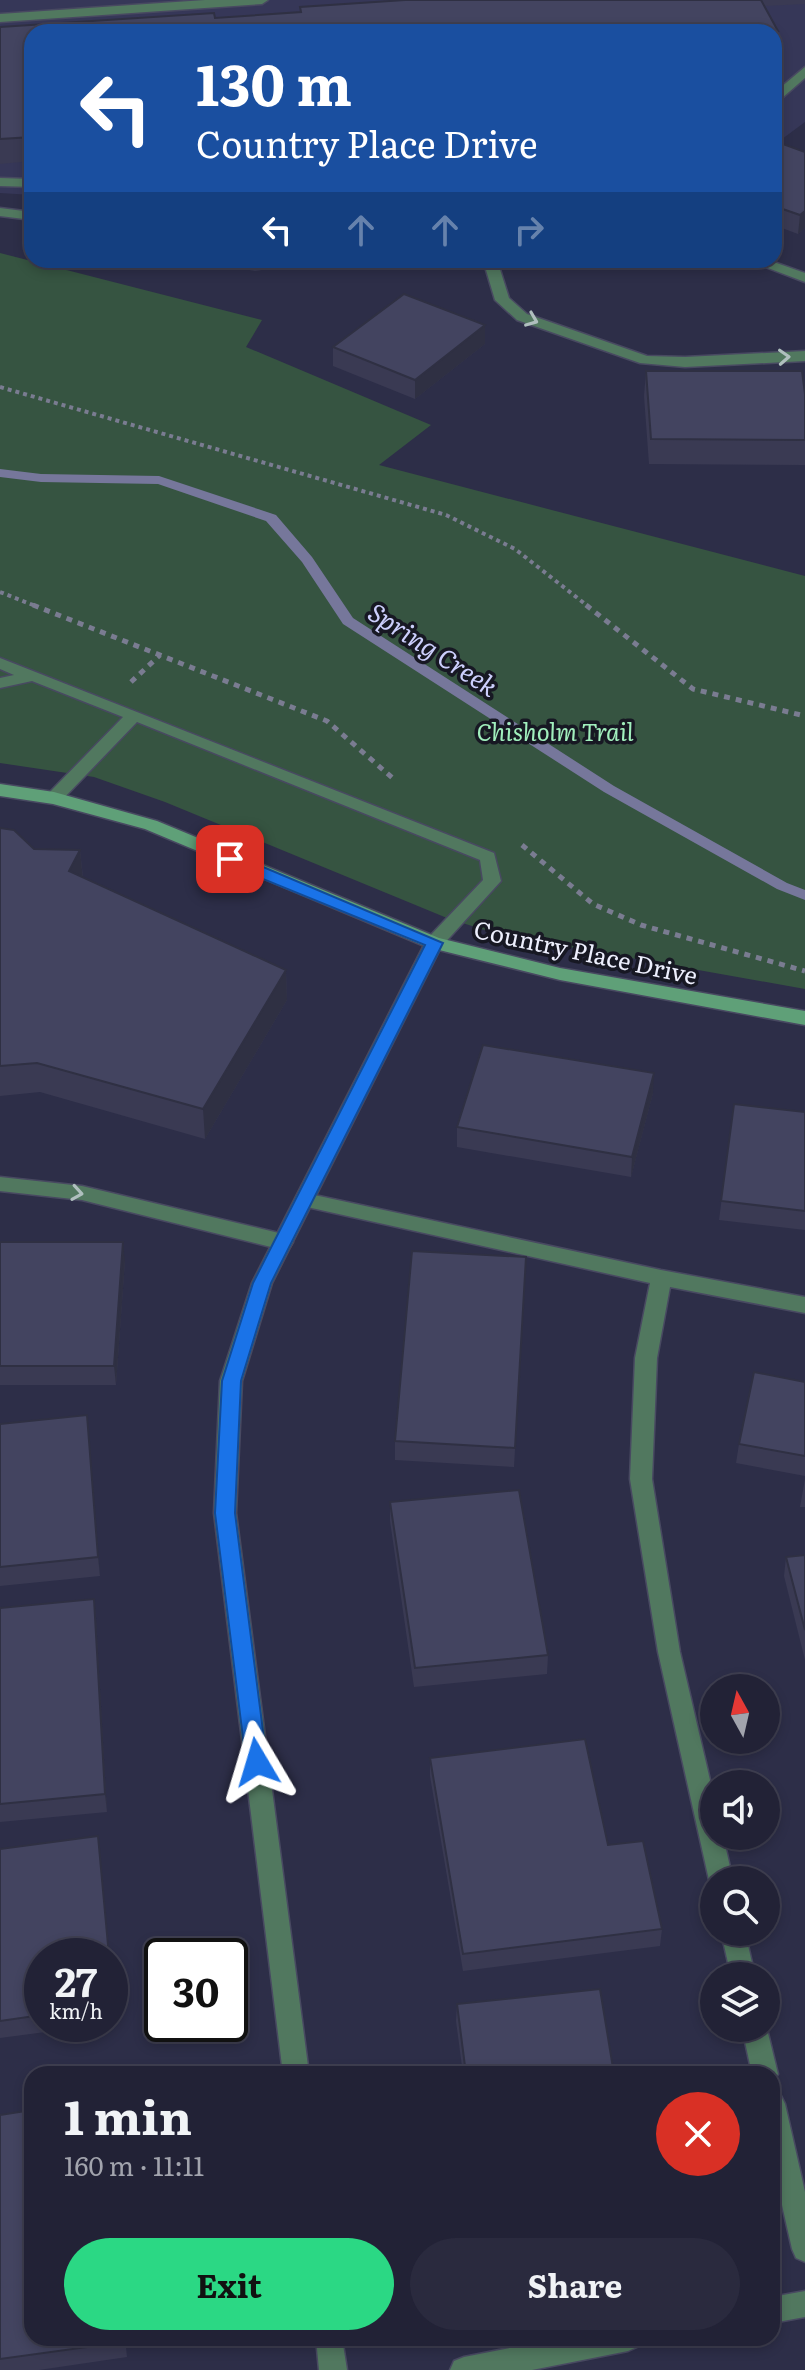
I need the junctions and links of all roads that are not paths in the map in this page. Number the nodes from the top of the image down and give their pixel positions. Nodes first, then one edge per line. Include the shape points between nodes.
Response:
1 (262, 0) edge
2 (179, 3) edge
3 (0, 18) edge
4 (805, 71) edge
5 (782, 93) edge
6 (0, 182) edge
7 (24, 183) edge
8 (0, 212) edge
9 (24, 215) edge
10 (492, 268) edge
11 (777, 268) edge
12 (805, 278) edge
13 (805, 356) edge
14 (0, 663) edge
15 (32, 676) junction
16 (0, 683) edge
17 (134, 715) junction
18 (0, 790) edge
19 (54, 798) junction
20 (434, 943) junction
21 (805, 1018) edge
22 (0, 1184) edge
23 (305, 1200) junction
24 (283, 1242) junction
25 (661, 1278) junction
26 (805, 1305) edge
27 (718, 1866) edge
28 (758, 2042) edge
29 (295, 2066) edge
30 (763, 2066) edge
31 (780, 2139) edge
32 (805, 2249) edge
33 (805, 2304) edge
34 (780, 2309) edge
35 (330, 2346) edge
36 (587, 2346) edge
37 (333, 2370) edge
38 (464, 2370) edge

1 - 2 street
2 - 3 street
4 - 5 street
6 - 7 street
8 - 9 street
10 -> 13 street via 502,300 522,317 645,360
11 - 12 street
14 - 15 street
15 - 16 street
15 - 17 street
17 - 19 street
17 - 20 street via 488,857 492,881
18 - 19 street, Country Place Drive
19 - 20 street, Country Place Drive via 151,825
20 - 21 street, Country Place Drive via 560,974
20 - 23 street
22 -> 24 street via 82,1193
23 - 24 street
23 - 25 street
24 - 29 street via 262,1283 231,1381 225,1513
25 - 26 street
25 - 27 street via 646,1358 641,1479 669,1652
28 - 30 street
31 - 32 street
33 - 34 street
35 - 37 street
36 - 38 street

